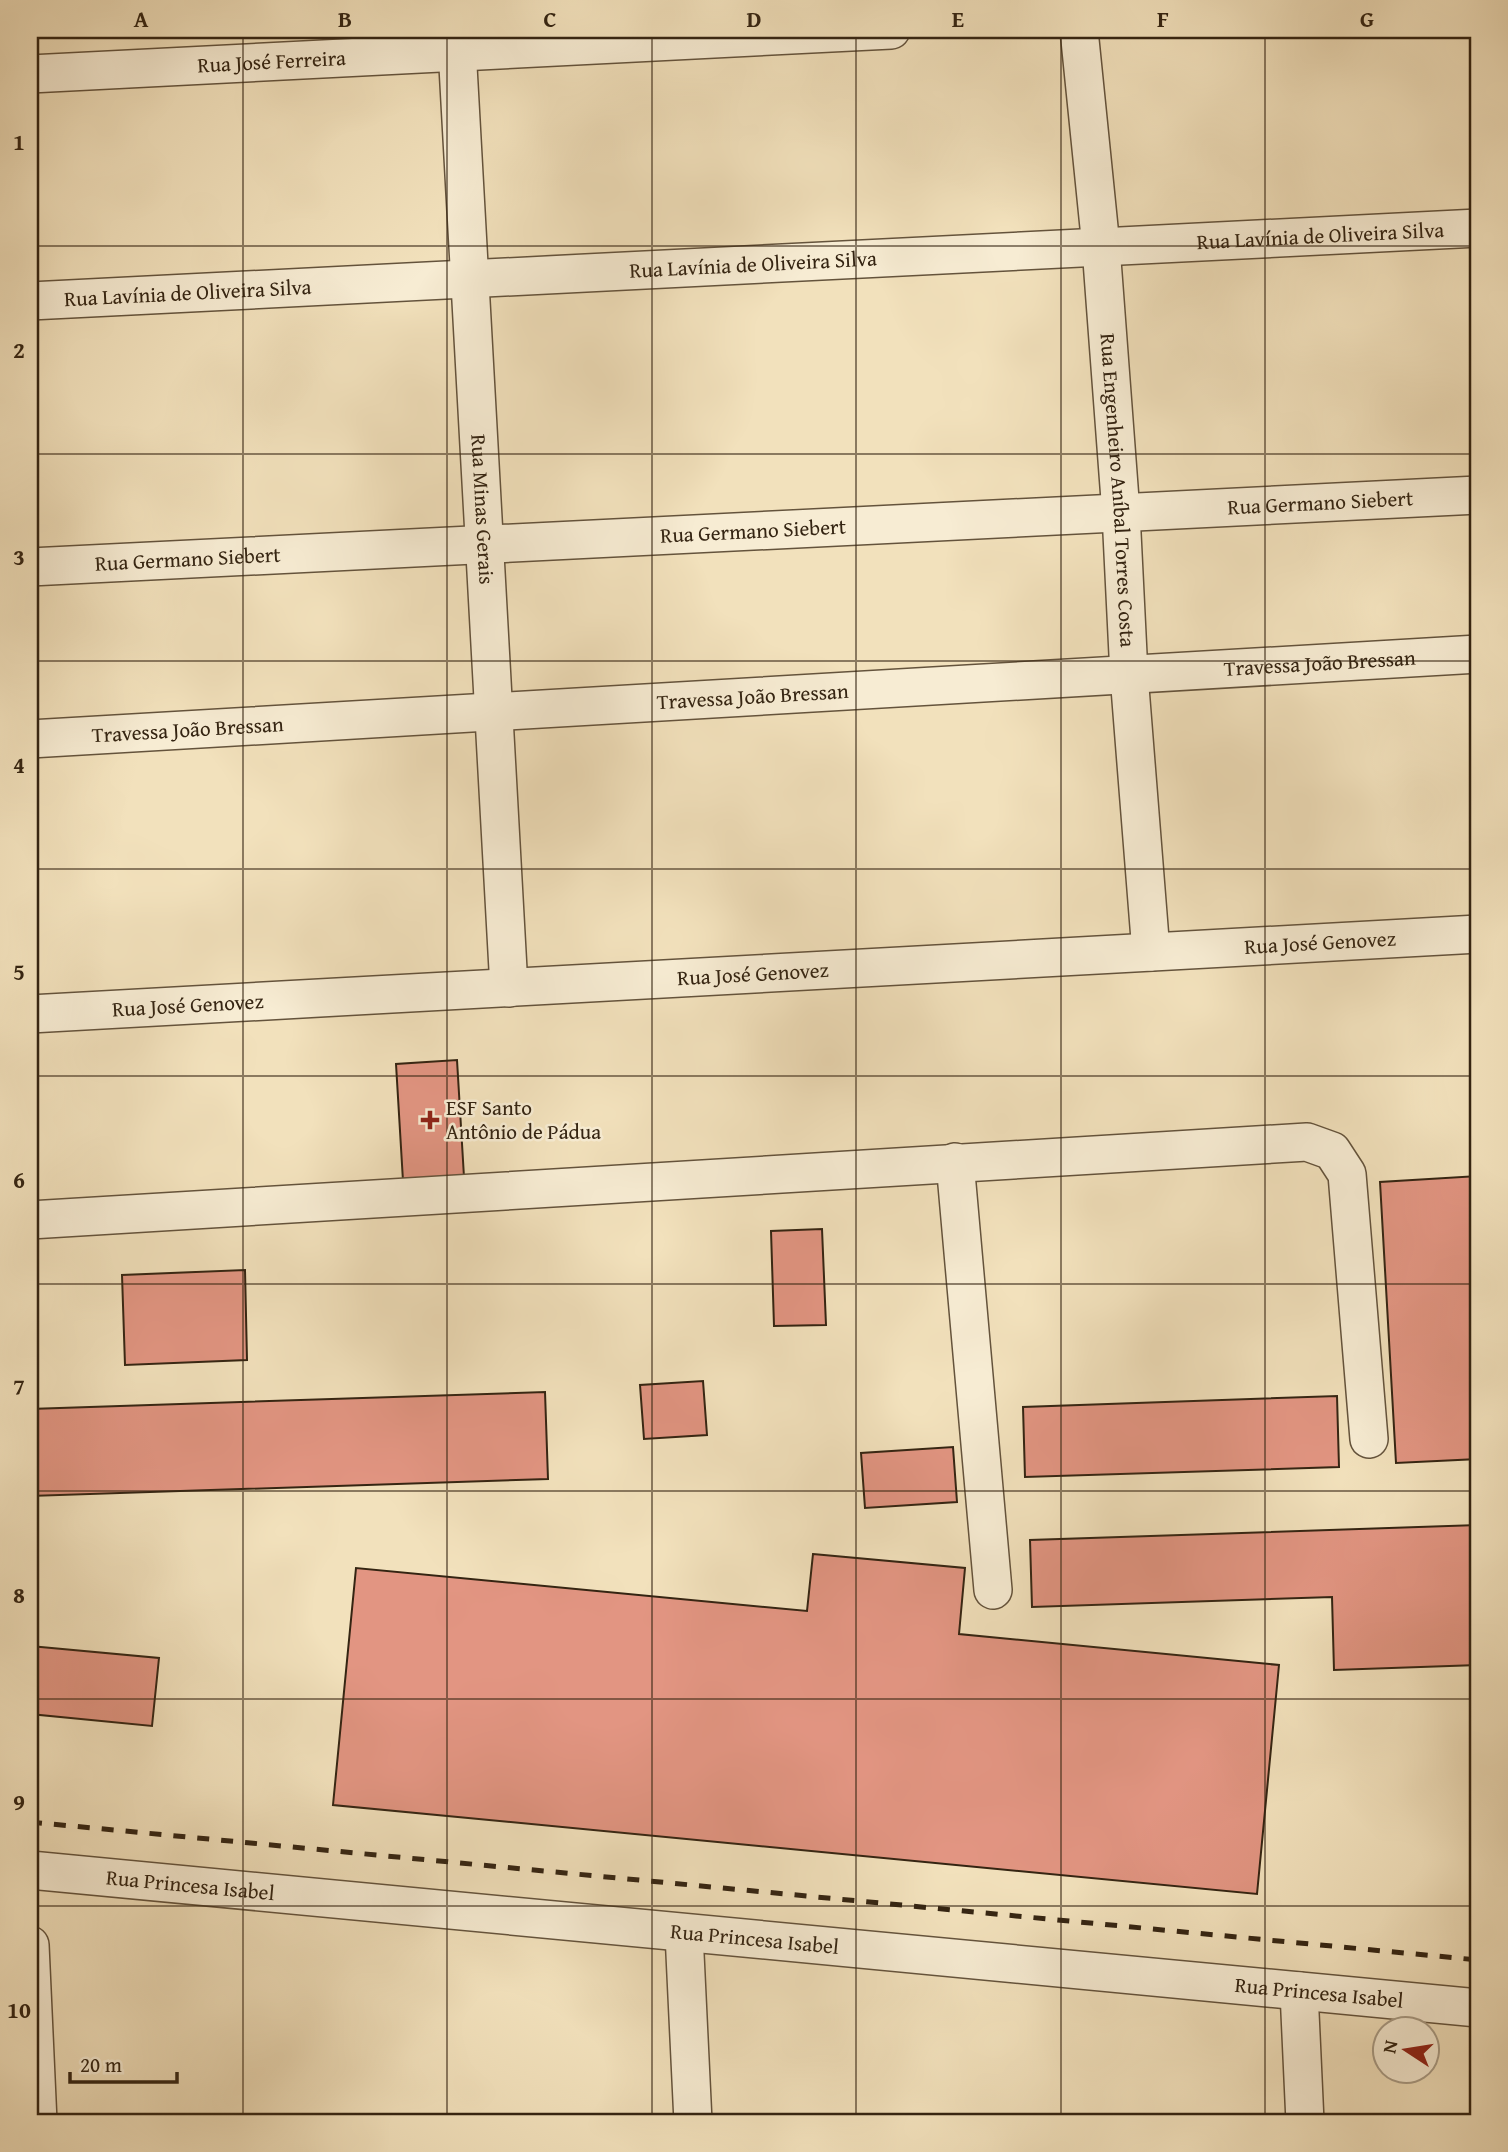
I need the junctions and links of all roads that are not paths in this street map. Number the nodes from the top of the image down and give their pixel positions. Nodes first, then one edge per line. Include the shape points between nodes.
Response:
1 (891, 30) edge
2 (1079, 30) edge
3 (456, 41) edge
4 (30, 74) edge
5 (1478, 228) edge
6 (1101, 247) junction
7 (470, 278) junction
8 (30, 301) edge
9 (1478, 495) edge
10 (1121, 513) junction
11 (485, 545) junction
12 (30, 567) edge
13 (1478, 654) edge
14 (1129, 674) junction
15 (494, 712) junction
16 (30, 739) edge
17 (1478, 934) edge
18 (1152, 952) junction
19 (509, 988) junction
20 (30, 1014) edge
21 (955, 1163) junction
22 (30, 1220) edge
23 (1369, 1439) dead end
24 (993, 1590) dead end
25 (30, 1870) edge
26 (684, 1933) junction
27 (30, 1945) edge
28 (1299, 1991) junction
29 (1478, 2008) edge
30 (38, 2122) edge
31 (693, 2122) edge
32 (1305, 2122) edge

1 - 3 street, Rua José Ferreira
2 - 6 street, Rua Engenheiro Aníbal Torres Costa
3 - 4 street, Rua José Ferreira
3 - 7 street, Rua Minas Gerais
5 - 6 street, Rua Lavínia de Oliveira Silva
6 - 7 street, Rua Lavínia de Oliveira Silva
6 - 10 street, Rua Engenheiro Aníbal Torres Costa
7 - 8 street, Rua Lavínia de Oliveira Silva
7 - 11 street, Rua Minas Gerais
9 - 10 street, Rua Germano Siebert
10 - 11 street, Rua Germano Siebert
10 - 14 street, Rua Engenheiro Aníbal Torres Costa
11 - 12 street, Rua Germano Siebert
11 - 15 street, Rua Minas Gerais
13 - 14 street, Travessa João Bressan
14 - 15 street, Travessa João Bressan
14 - 18 street, Rua Engenheiro Aníbal Torres Costa
15 - 16 street, Travessa João Bressan
15 - 19 street, Rua Minas Gerais
17 - 18 street, Rua José Genovez
18 - 19 street, Rua José Genovez
19 - 20 street, Rua José Genovez
21 - 22 street
21 - 23 street via 1307,1142 1332,1152 1347,1174
21 - 24 street
25 - 26 street, Rua Princesa Isabel
26 - 28 street, Rua Princesa Isabel
26 - 31 street
27 - 30 street
28 - 29 street, Rua Princesa Isabel
28 - 32 street

